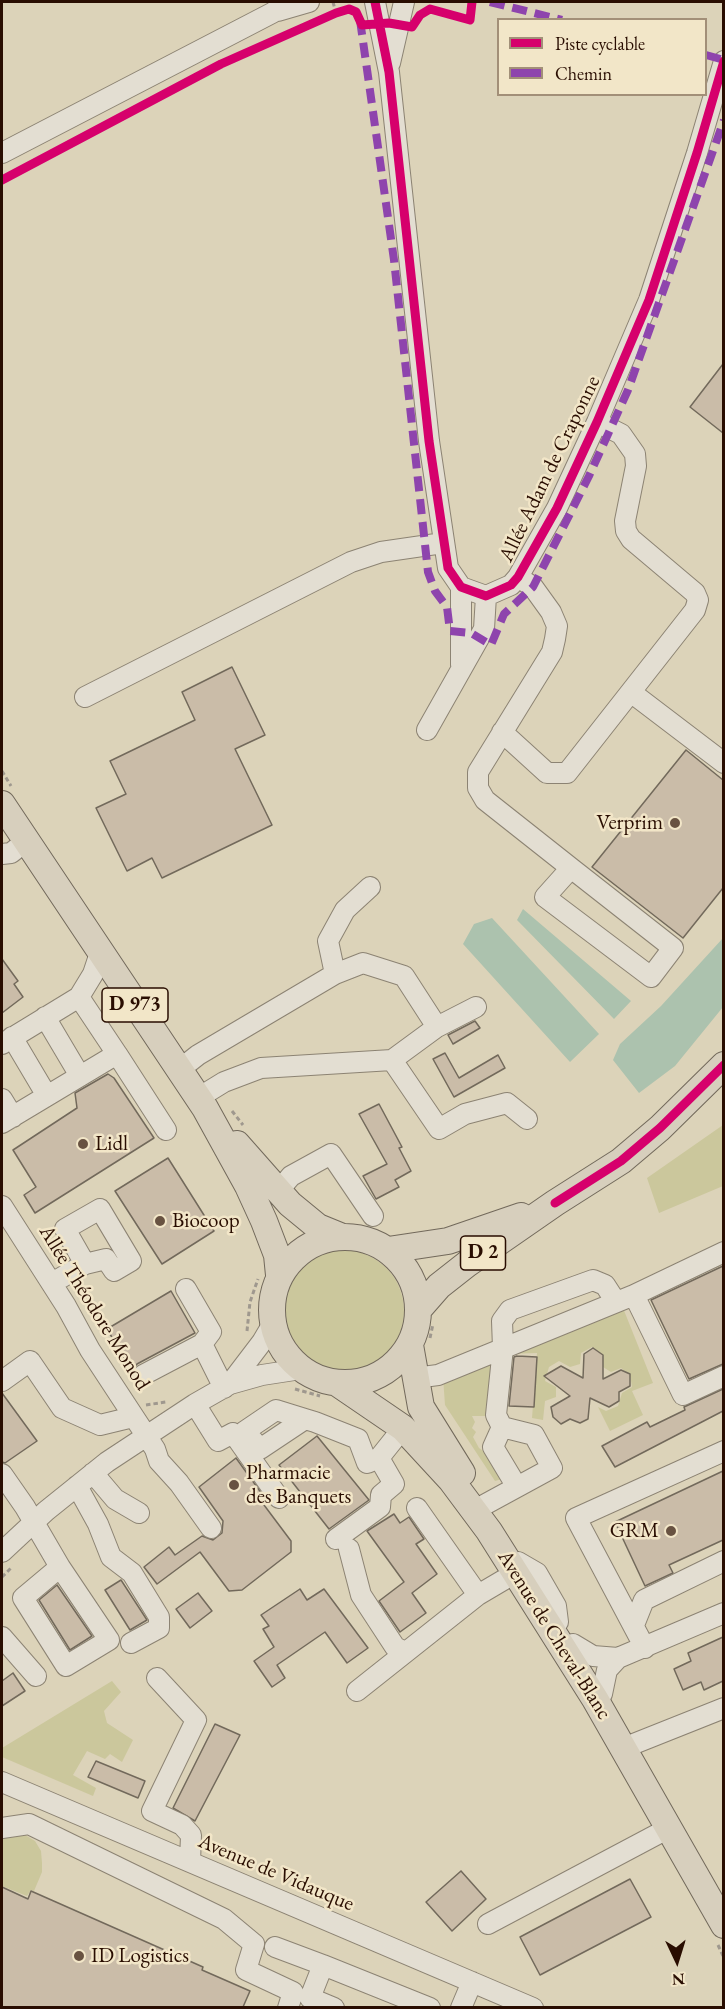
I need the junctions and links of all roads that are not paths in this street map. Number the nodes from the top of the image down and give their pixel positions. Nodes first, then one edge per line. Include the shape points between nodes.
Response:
1 (289, 2) edge
2 (309, 2) edge
3 (375, 2) edge
4 (404, 2) edge
5 (272, 13) junction
6 (723, 61) edge
7 (389, 72) junction
8 (2, 153) edge
9 (597, 422) junction
10 (443, 543) junction
11 (518, 577) junction
12 (461, 587) junction
13 (486, 596) junction
14 (461, 666) junction
15 (632, 693) junction
16 (85, 697) dead end
17 (427, 730) dead end
18 (502, 732) junction
19 (723, 763) edge
20 (2, 804) edge
21 (25, 842) junction
22 (2, 854) edge
23 (571, 868) junction
24 (370, 887) dead end
25 (100, 953) junction
26 (336, 974) junction
27 (79, 997) junction
28 (476, 1007) dead end
29 (45, 1017) junction
30 (437, 1027) junction
31 (7, 1041) edge
32 (117, 1054) junction
33 (392, 1060) junction
34 (723, 1065) edge
35 (179, 1070) junction
36 (80, 1076) junction
37 (47, 1096) junction
38 (205, 1098) junction
39 (2, 1099) edge
40 (527, 1119) dead end
41 (7, 1120) edge
42 (166, 1130) dead end
43 (279, 1190) junction
44 (555, 1203) junction
45 (2, 1206) edge
46 (373, 1216) dead end
47 (340, 1236) junction
48 (388, 1250) junction
49 (723, 1252) edge
50 (85, 1264) dead end
51 (269, 1276) junction
52 (52, 1283) junction
53 (186, 1289) dead end
54 (625, 1298) junction
55 (426, 1316) junction
56 (272, 1325) junction
57 (202, 1344) junction
58 (410, 1345) junction
59 (503, 1348) junction
60 (301, 1369) junction
61 (143, 1375) dead end
62 (723, 1376) edge
63 (421, 1377) junction
64 (2, 1381) edge
65 (337, 1383) junction
66 (227, 1386) junction
67 (195, 1404) junction
68 (133, 1417) junction
69 (305, 1419) dead end
70 (502, 1427) junction
71 (403, 1428) junction
72 (146, 1435) junction
73 (723, 1451) edge
74 (379, 1458) junction
75 (93, 1473) junction
76 (2, 1474) edge
77 (77, 1486) junction
78 (517, 1487) junction
79 (279, 1498) dead end
80 (484, 1505) junction
81 (417, 1508) dead end
82 (139, 1513) dead end
83 (34, 1522) junction
84 (211, 1528) dead end
85 (2, 1549) edge
86 (723, 1561) edge
87 (60, 1567) junction
88 (518, 1567) junction
89 (478, 1595) junction
90 (723, 1613) edge
91 (634, 1624) junction
92 (2, 1637) edge
93 (131, 1643) dead end
94 (573, 1644) junction
95 (645, 1648) junction
96 (405, 1652) junction
97 (618, 1658) junction
98 (36, 1676) dead end
99 (157, 1678) dead end
100 (357, 1690) dead end
101 (602, 1694) junction
102 (723, 1708) edge
103 (631, 1745) junction
104 (2, 1782) edge
105 (2, 1828) edge
106 (669, 1828) junction
107 (190, 1862) junction
108 (723, 1907) edge
109 (488, 1924) dead end
110 (723, 1925) edge
111 (275, 1947) dead end
112 (323, 1965) junction
113 (471, 1982) junction
114 (422, 2006) edge
115 (288, 2007) edge
116 (334, 2007) edge
117 (461, 2007) edge
118 (533, 2007) edge

1 - 5 street
2 - 5 street
3 - 7 street
4 - 7 street
5 - 8 street
6 - 9 street, Allée Adam de Craponne via 649,300
7 - 10 street
9 - 11 street, Allée Adam de Craponne
9 - 15 street via 621,434 635,454 626,531 698,600 695,610
10 - 12 street via 448,568
10 - 16 street via 381,552 351,562
11 - 13 street, Allée Adam de Craponne via 511,585
11 - 18 street via 533,587 557,626 552,652
12 - 13 street
12 - 14 street
13 - 14 street via 484,629
14 - 17 street
15 - 18 street via 567,772 547,773
15 - 19 street
18 - 23 street via 478,772 478,788 486,800
20 - 21 main road, D 973
21 - 22 street via 11,853
21 - 25 main road, D 973
23 - 23 street via 544,897 651,977 673,948
24 - 26 street via 345,910 328,941
25 - 27 street
25 - 35 main road, D 973
26 - 30 street via 363,963 405,976
26 - 35 street
27 - 29 street
27 - 32 street
28 - 30 street
29 - 31 street
29 - 36 street
30 - 33 street
31 - 37 street
32 - 36 street
32 - 42 street
33 - 38 street via 261,1068
33 - 40 street via 439,1129 465,1114 507,1103
34 - 44 main road, D 2 via 660,1128
35 - 38 main road, D 973
36 - 37 street
37 - 41 street
38 - 43 main road, D 973
38 - 51 main road, D 973 via 277,1255
39 - 41 street
43 - 46 street via 291,1176 331,1154
43 - 47 main road, D 973 via 318,1227
44 - 48 main road, D 2 via 448,1241
44 - 55 main road, D 2 via 439,1286
45 - 52 street, Allée Théodore Monod
47 - 48 main road via 365,1239
47 - 51 main road via 304,1248
48 - 55 main road via 410,1276
49 - 54 street
50 - 52 street
51 - 56 main road via 273,1291
52 - 68 street, Allée Théodore Monod
53 - 57 street via 211,1332
54 - 59 street
54 - 59 street via 593,1280 510,1310 502,1321
54 - 62 street via 683,1395
55 - 58 main road
56 - 60 main road via 283,1349
56 - 66 street
57 - 61 street
57 - 66 street
58 - 63 main road, Avenue de Cheval-Blanc
58 - 65 main road via 387,1370 372,1378
59 - 63 street via 438,1375
59 - 70 street via 496,1415
60 - 65 main road
60 - 66 street
63 - 80 main road, Avenue de Cheval-Blanc via 421,1407
64 - 68 street via 30,1361 62,1408 100,1425
65 - 71 main road, Avenue de Cheval-Blanc
66 - 67 street
67 - 72 street
67 - 79 street via 218,1442 232,1433
68 - 72 street, Allée Théodore Monod
69 - 74 street via 358,1439 367,1463
70 - 78 street via 493,1447
70 - 78 street via 534,1435 552,1468
71 - 74 street
71 - 88 main road, Avenue de Cheval-Blanc via 451,1480
72 - 75 street
72 - 84 street, Allée Théodore Monod via 159,1461
73 - 91 street via 576,1518
74 - 96 street via 394,1484 381,1495 380,1507 342,1544 361,1595 395,1647
75 - 77 street
75 - 82 street via 116,1499
76 - 83 street
77 - 83 street
77 - 93 street via 111,1557 132,1573 159,1617 159,1628
78 - 80 street
80 - 88 main road, Avenue de Cheval-Blanc
81 - 89 street
83 - 85 street
83 - 87 street
86 - 91 street via 644,1600
87 - 87 street via 23,1598 66,1666 109,1640
88 - 89 street
88 - 94 main road, Avenue de Cheval-Blanc
88 - 106 main road, Avenue de Cheval-Blanc
89 - 96 street
90 - 95 street
91 - 95 street
92 - 98 street
94 - 97 street via 593,1656
94 - 101 main road, Avenue de Cheval-Blanc
95 - 97 street
96 - 100 street
97 - 101 street via 608,1670
99 - 107 street via 196,1720 152,1811 182,1824 191,1835
101 - 103 main road, Avenue de Cheval-Blanc
102 - 103 street
103 - 108 main road, Avenue de Cheval-Blanc
104 - 107 street, Avenue de Vidauque
105 - 115 street via 29,1824 224,1919 254,1944 246,1970 293,1992
106 - 109 street
106 - 110 main road, Avenue de Cheval-Blanc
107 - 113 street, Avenue de Vidauque
111 - 112 street
112 - 114 street
112 - 116 street via 310,1998
113 - 117 street
113 - 118 street, Avenue de Vidauque

